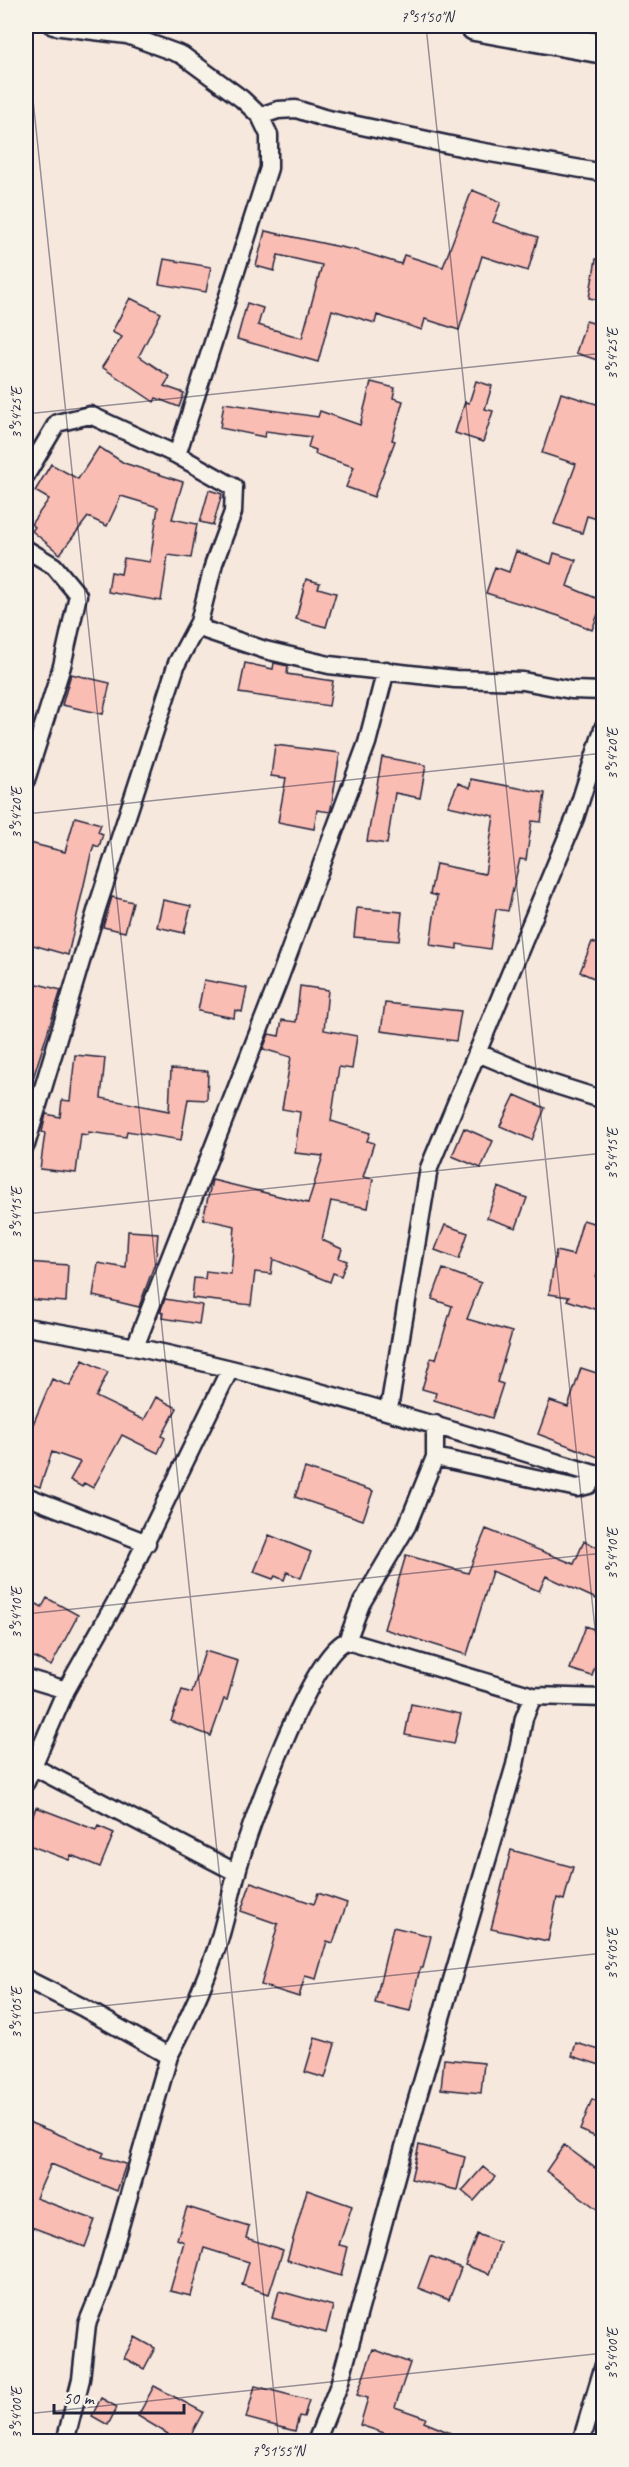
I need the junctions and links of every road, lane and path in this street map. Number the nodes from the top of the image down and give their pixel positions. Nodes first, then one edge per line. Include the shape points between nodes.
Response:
1 (53, 26) edge
2 (475, 26) edge
3 (603, 49) edge
4 (260, 116) junction
5 (603, 173) edge
6 (177, 454) junction
7 (26, 475) edge
8 (26, 549) edge
9 (199, 622) junction
10 (386, 670) junction
11 (603, 692) edge
12 (603, 726) edge
13 (26, 780) edge
14 (478, 1053) junction
15 (603, 1100) edge
16 (26, 1145) edge
17 (26, 1327) edge
18 (135, 1347) junction
19 (230, 1369) junction
20 (389, 1409) junction
21 (435, 1424) junction
22 (435, 1457) junction
23 (599, 1475) edge
24 (26, 1496) edge
25 (147, 1543) junction
26 (347, 1641) junction
27 (26, 1678) edge
28 (66, 1690) junction
29 (533, 1696) junction
30 (603, 1698) edge
31 (29, 1774) edge
32 (237, 1873) junction
33 (26, 1979) edge
34 (169, 2056) junction
35 (603, 2365) edge
36 (65, 2442) edge
37 (316, 2442) edge
38 (581, 2442) edge

1 - 4 street via 127,35 182,55
2 - 3 highway
4 - 5 street via 296,109 479,151
4 - 6 street via 269,135 269,168
6 - 7 street via 90,415 57,423
6 - 9 street via 234,487 233,512 214,563
8 - 13 street via 54,566 78,595 62,666
9 - 10 street via 205,630 265,650 328,665
9 - 16 street via 166,696
10 - 11 street via 454,680 524,681
10 - 18 street via 363,754
12 - 14 street via 575,818
14 - 15 street
14 - 20 street via 429,1168
17 - 18 street
18 - 19 street
19 - 20 street
19 - 25 street
20 - 21 street
21 - 22 street
21 - 23 street
22 - 23 street via 577,1488 589,1485
22 - 26 street via 407,1526 361,1604
24 - 25 street
25 - 28 street
26 - 29 street
26 - 32 street via 337,1644 308,1690 245,1843
27 - 28 street
28 - 31 street
29 - 30 street
29 - 37 street via 339,2385
31 - 32 street
32 - 34 street via 217,1946
33 - 34 street
34 - 36 street via 103,2285 87,2324 81,2379
35 - 38 street

